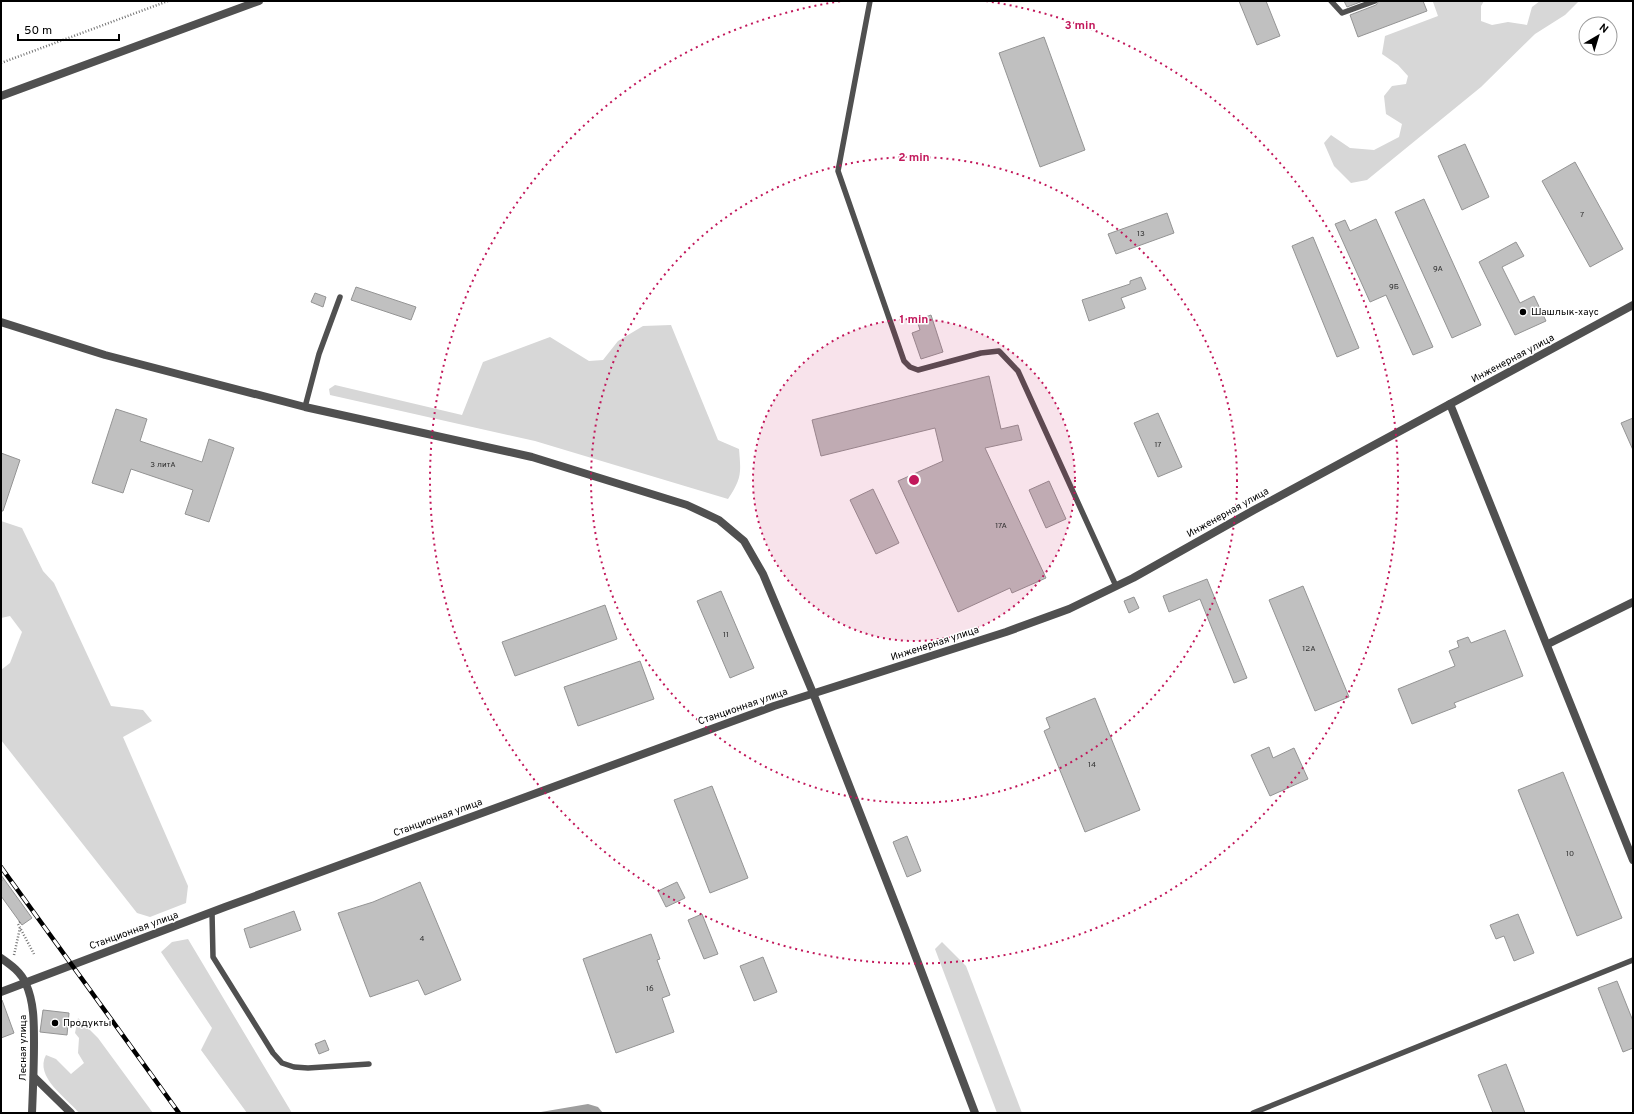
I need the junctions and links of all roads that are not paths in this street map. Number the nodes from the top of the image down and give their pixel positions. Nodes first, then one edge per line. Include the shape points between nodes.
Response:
1 (259, 1) edge
2 (870, 1) edge
3 (1331, 1) edge
4 (1371, 2) edge
5 (1, 96) edge
6 (340, 297) dead end
7 (1633, 305) edge
8 (1, 322) edge
9 (1450, 404) junction
10 (305, 407) junction
11 (1116, 586) junction
12 (1633, 602) edge
13 (1548, 644) junction
14 (813, 693) junction
15 (1633, 860) edge
16 (212, 912) junction
17 (1, 958) edge
18 (1633, 960) edge
19 (26, 983) junction
20 (1, 992) edge
21 (369, 1064) dead end
22 (34, 1077) junction
23 (32, 1113) edge
24 (71, 1113) edge
25 (975, 1113) edge
26 (1253, 1113) edge

1 - 5 street
2 - 11 lane via 838,171 904,361 918,370 981,353 999,351 1018,370
3 - 4 lane via 1342,13
6 - 10 lane via 319,354
7 - 9 street, Инженерная улица
8 - 10 street via 105,355
9 - 11 street, Инженерная улица
9 - 13 street
10 - 14 street via 532,457 687,504 719,520 744,541 763,574
11 - 14 street, Инженерная улица via 1069,610
12 - 13 street
13 - 15 street
14 - 16 street, Станционная улица
14 - 25 street
16 - 19 street, Станционная улица
16 - 21 lane via 213,957 273,1053 282,1063 294,1068
17 - 19 street, Лесная улица via 12,965
18 - 26 lane
19 - 20 street, Станционная улица
19 - 22 street, Лесная улица via 34,1013
22 - 23 street, Лесная улица
22 - 24 street

